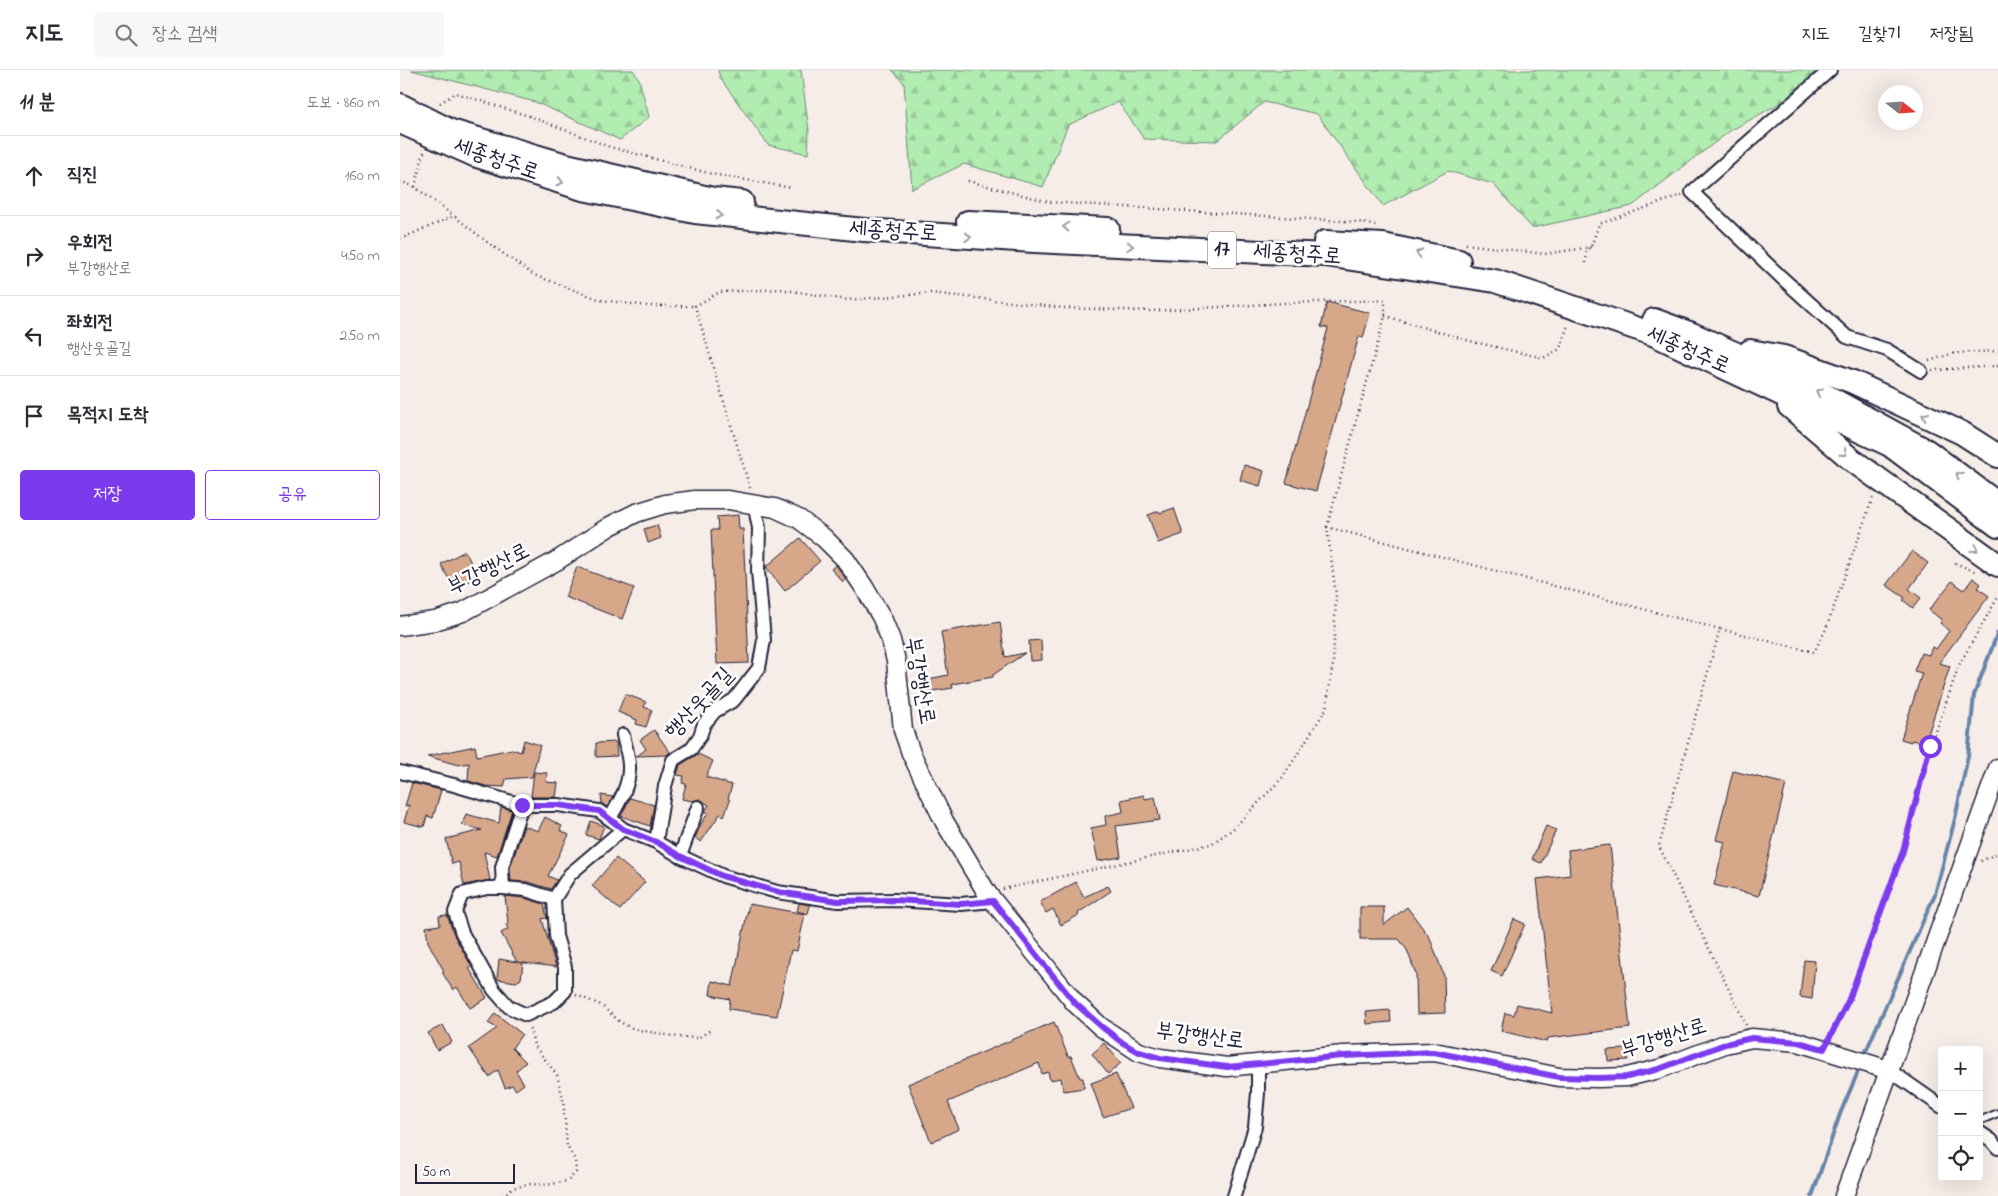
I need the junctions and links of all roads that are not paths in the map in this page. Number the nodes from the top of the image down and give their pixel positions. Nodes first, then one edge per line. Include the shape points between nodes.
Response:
1 (1830, 70) edge
2 (400, 105) edge
3 (400, 122) edge
4 (1717, 345) junction
5 (1917, 368) road end
6 (1767, 387) junction
7 (1998, 456) edge
8 (754, 503) junction
9 (1998, 504) edge
10 (1998, 526) edge
11 (1996, 564) edge
12 (400, 626) edge
13 (623, 735) dead end
14 (1998, 768) edge
15 (400, 772) edge
16 (522, 805) junction
17 (698, 807) dead end
18 (610, 818) junction
19 (623, 829) junction
20 (656, 842) junction
21 (680, 856) junction
22 (503, 888) junction
23 (990, 897) junction
24 (554, 898) junction
25 (1258, 1065) junction
26 (1889, 1070) junction
27 (1938, 1104) edge
28 (1998, 1113) edge
29 (1983, 1119) edge
30 (1983, 1135) edge
31 (1998, 1148) edge
32 (1234, 1196) edge
33 (1844, 1196) edge

1 - 5 street via 1692,192 1848,337 1888,350
4 -> 2 highway, 세종청주로 / 17 via 1521,274 1383,245 872,217 713,199 566,165 451,130
3 -> 6 highway, 세종청주로 / 17 via 474,155 584,189 695,212 864,230 1326,255 1495,281 1653,334
7 -> 4 highway via 1962,433 1853,382 1784,357
9 -> 4 highway, 세종청주로 / 17 via 1919,447 1808,386
6 - 10 highway, 세종청주로 / 17 via 1890,445
6 -> 11 highway via 1852,460
8 - 12 street, 부강행산로 via 696,500 665,504 636,513 463,612 435,621
8 - 20 street, 행산웃골길 via 764,640 759,668 734,700 715,711 704,724 691,749 673,760 665,786
8 - 23 street, 부강행산로 via 799,519 824,538 846,560 864,587 891,640 903,730 911,754 944,821
13 - 18 street via 629,766 627,783
14 - 26 street
15 - 16 street via 454,784
16 - 18 street via 558,805 599,811
16 - 22 street via 502,867
17 - 21 street
18 - 19 street
19 - 20 street
19 - 24 street via 570,874
20 - 21 street
21 - 23 street via 722,876 778,892 830,900 961,904
22 - 24 street
22 - 24 street via 462,894 455,912 462,933 494,990 509,1007 526,1015 554,1002 565,992 565,967 556,936
23 - 25 street, 부강행산로 via 1075,1003 1123,1043 1160,1058 1227,1067
25 - 26 street, 부강행산로 via 1343,1056 1434,1052 1559,1077 1627,1077 1752,1038 1798,1042
25 - 32 street, 부강행산로 via 1255,1127
26 - 27 street
26 - 33 street
28 - 29 lane
30 - 31 street

